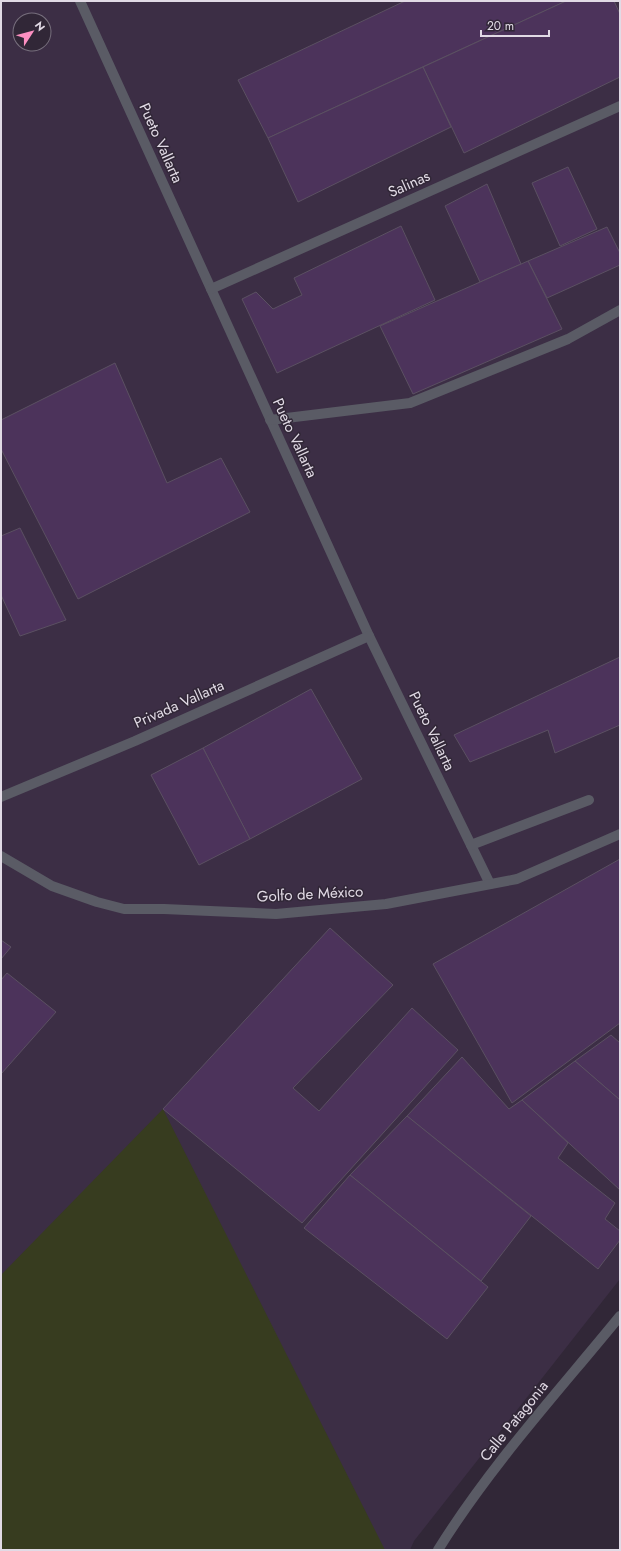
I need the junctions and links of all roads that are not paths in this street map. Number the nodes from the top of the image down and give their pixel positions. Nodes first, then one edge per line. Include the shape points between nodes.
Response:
1 (80, 1) edge
2 (620, 106) edge
3 (211, 289) junction
4 (620, 310) edge
5 (270, 420) junction
6 (369, 636) junction
7 (1, 797) edge
8 (589, 800) dead end
9 (620, 834) edge
10 (471, 845) junction
11 (1, 856) edge
12 (490, 884) junction
13 (620, 1316) edge
14 (438, 1550) edge

1 - 3 street, Pueto Vallarta
2 - 3 street, Salinas
3 - 5 street, Pueto Vallarta
4 - 5 street via 568,339 410,403
5 - 6 street, Pueto Vallarta
6 - 7 street, Privada Vallarta via 135,741
6 - 10 street, Pueto Vallarta
8 - 10 street
9 - 12 street, Golfo de México via 517,878
10 - 12 street, Pueto Vallarta
11 - 12 street, Golfo de México via 52,886 124,909 276,914 386,904
13 - 14 street, Calle Patagonia via 502,1458 455,1522

